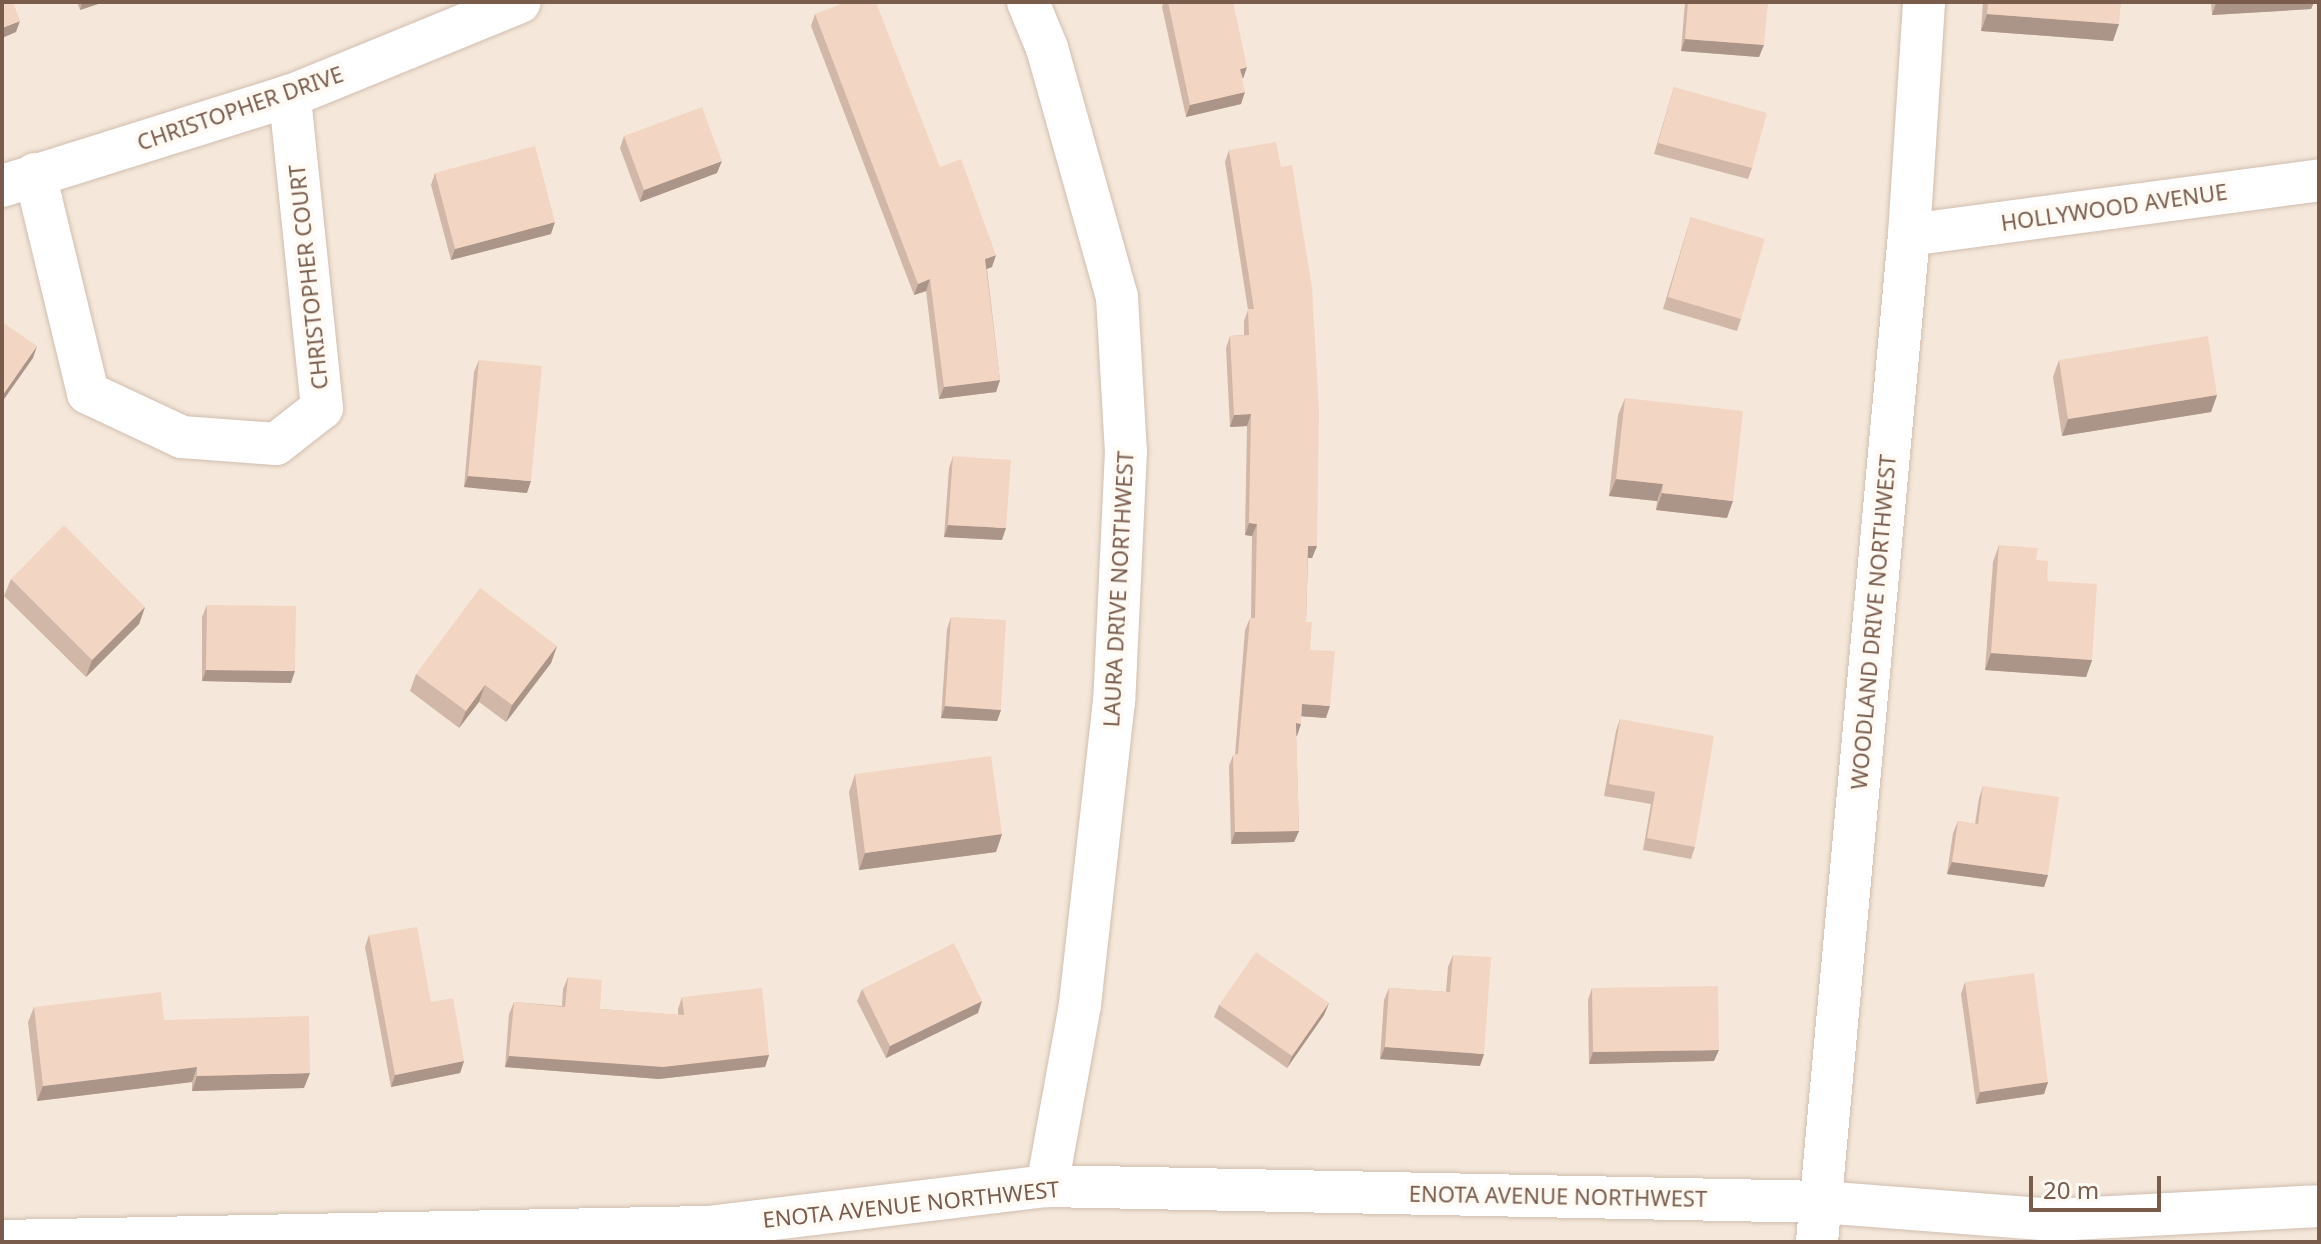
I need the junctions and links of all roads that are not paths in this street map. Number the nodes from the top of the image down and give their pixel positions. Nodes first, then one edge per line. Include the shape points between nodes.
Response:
1 (520, 2) edge
2 (1028, 2) edge
3 (1924, 2) edge
4 (290, 96) junction
5 (19, 180) edge
6 (2319, 180) edge
7 (1909, 235) junction
8 (1047, 1186) junction
9 (2319, 1206) edge
10 (1819, 1222) edge
11 (2, 1241) edge

1 - 4 street, CHRISTOPHER DRIVE
2 - 8 street, LAURA DRIVE NORTHWEST via 1047,48 1117,297 1126,451 1113,716 1080,1005
3 - 7 street, WOODLAND DRIVE NORTHWEST
4 - 5 street, CHRISTOPHER DRIVE
4 - 5 street, CHRISTOPHER COURT via 322,408 276,444 182,437 88,393
6 - 7 street, HOLLYWOOD AVENUE
7 - 10 street, WOODLAND DRIVE NORTHWEST
8 - 10 street, ENOTA AVENUE NORTHWEST
8 - 11 street, ENOTA AVENUE NORTHWEST via 708,1227
9 - 10 street, ENOTA AVENUE NORTHWEST via 2054,1220

